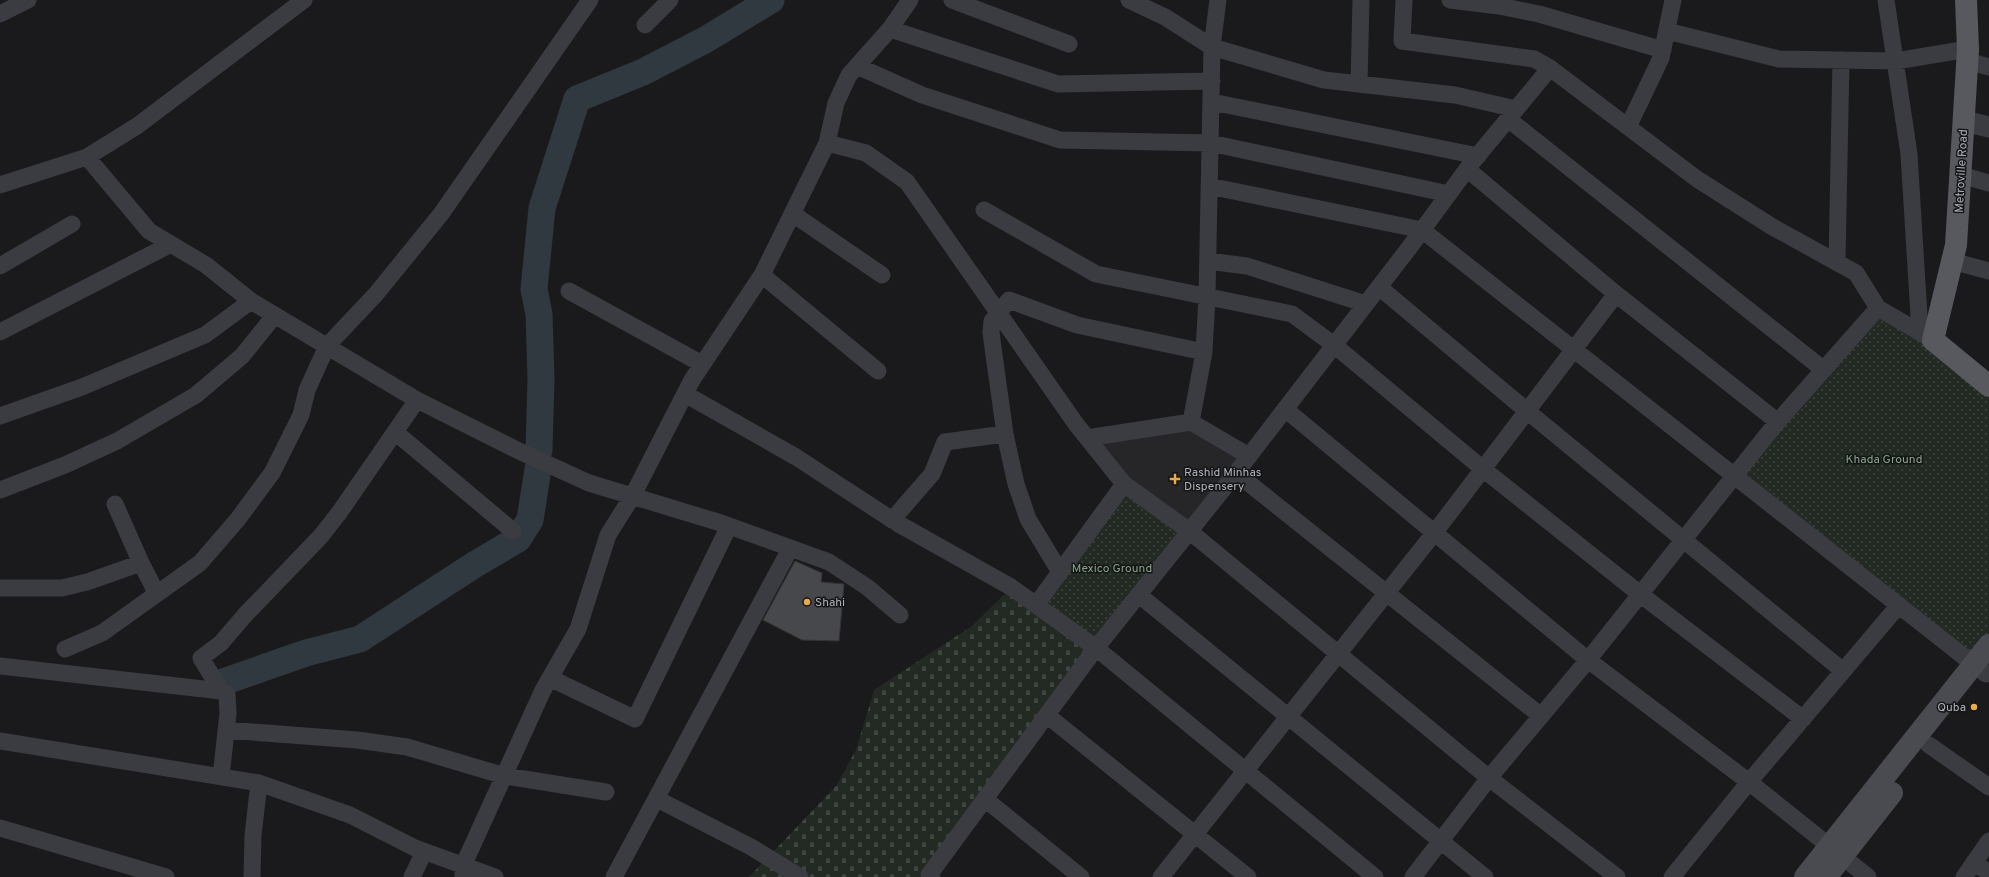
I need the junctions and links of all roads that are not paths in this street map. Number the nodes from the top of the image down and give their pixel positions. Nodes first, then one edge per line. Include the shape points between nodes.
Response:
1 (28, 0) edge
2 (304, 0) edge
3 (590, 0) edge
4 (670, 0) edge
5 (910, 0) edge
6 (952, 0) edge
7 (1130, 0) edge
8 (1218, 0) edge
9 (1361, 0) edge
10 (1404, 0) edge
11 (1450, 0) edge
12 (1673, 0) edge
13 (1886, 0) edge
14 (1966, 0) edge
15 (0, 14) edge
16 (645, 25) dead end
17 (890, 30) junction
18 (1667, 31) junction
19 (1068, 44) dead end
20 (1212, 47) junction
21 (1663, 50) junction
22 (1968, 55) junction
23 (1841, 60) junction
24 (1896, 61) junction
25 (857, 66) junction
26 (1989, 67) edge
27 (1550, 68) junction
28 (1212, 81) junction
29 (1359, 84) junction
30 (1212, 102) junction
31 (1512, 114) junction
32 (1964, 121) junction
33 (1628, 127) junction
34 (1989, 127) edge
35 (827, 143) junction
36 (1210, 143) junction
37 (1478, 156) junction
38 (88, 157) junction
39 (1467, 169) junction
40 (1960, 175) junction
41 (1989, 183) edge
42 (0, 185) edge
43 (1209, 186) junction
44 (1449, 194) junction
45 (984, 210) dead end
46 (793, 214) junction
47 (72, 224) dead end
48 (1422, 230) junction
49 (171, 244) junction
50 (1208, 261) junction
51 (1952, 261) junction
52 (1837, 262) junction
53 (0, 266) edge
54 (1989, 271) edge
55 (762, 275) junction
56 (882, 275) dead end
57 (1379, 287) junction
58 (569, 291) dead end
59 (1616, 294) junction
60 (1207, 296) junction
61 (251, 301) junction
62 (1366, 304) junction
63 (1878, 308) junction
64 (998, 312) junction
65 (275, 315) junction
66 (0, 332) edge
67 (1927, 336) junction
68 (1334, 345) junction
69 (327, 346) junction
70 (1573, 350) junction
71 (1204, 352) junction
72 (702, 364) junction
73 (1824, 370) junction
74 (878, 371) dead end
75 (1985, 377) edge
76 (685, 394) junction
77 (417, 400) junction
78 (1285, 409) junction
79 (1527, 411) junction
80 (0, 416) edge
81 (1191, 422) junction
82 (1778, 422) junction
83 (395, 432) junction
84 (1005, 434) junction
85 (1087, 438) junction
86 (1249, 456) junction
87 (1483, 468) junction
88 (1236, 474) junction
89 (1734, 476) junction
90 (1124, 484) junction
91 (0, 490) edge
92 (633, 495) junction
93 (115, 504) dead end
94 (892, 520) junction
95 (729, 526) junction
96 (1188, 530) junction
97 (513, 531) dead end
98 (1435, 532) junction
99 (1684, 539) junction
100 (790, 549) junction
101 (141, 563) junction
102 (1060, 572) junction
103 (0, 588) edge
104 (1386, 593) junction
105 (158, 594) junction
106 (1640, 594) junction
107 (1139, 595) junction
108 (1036, 605) junction
109 (1899, 605) junction
110 (900, 615) dead end
111 (1989, 645) edge
112 (1096, 648) junction
113 (65, 649) dead end
114 (1338, 653) junction
115 (1588, 660) junction
116 (0, 666) edge
117 (1983, 669) edge
118 (1843, 671) junction
119 (550, 678) junction
120 (221, 691) junction
121 (1048, 716) junction
122 (1288, 716) junction
123 (1541, 716) junction
124 (1803, 719) junction
125 (226, 730) junction
126 (0, 741) edge
127 (1929, 745) junction
128 (1245, 770) junction
129 (505, 776) junction
130 (221, 777) junction
131 (1489, 778) junction
132 (1748, 782) junction
133 (259, 783) junction
134 (1989, 787) edge
135 (606, 792) dead end
136 (657, 799) junction
137 (985, 799) junction
138 (0, 828) edge
139 (1194, 834) junction
140 (1441, 841) junction
141 (1989, 841) edge
142 (424, 852) junction
143 (1836, 852) junction
144 (1974, 862) junction
145 (463, 872) edge
146 (1989, 873) edge
147 (166, 877) edge
148 (252, 877) edge
149 (412, 877) edge
150 (495, 877) edge
151 (614, 877) edge
152 (800, 877) edge
153 (932, 877) edge
154 (1081, 877) edge
155 (1160, 877) edge
156 (1248, 877) edge
157 (1376, 877) edge
158 (1413, 877) edge
159 (1486, 877) edge
160 (1617, 877) edge
161 (1672, 877) edge
162 (1805, 877) edge
163 (1826, 877) edge
164 (1868, 877) edge
165 (1964, 877) edge

1 - 15 street
2 - 38 street via 137,126
3 - 69 street via 441,214 376,294
4 - 16 street
5 - 17 street
6 - 19 street
7 - 20 street via 1165,17
8 - 20 street
9 - 29 street
10 - 27 street via 1402,41 1534,59
11 - 21 street via 1539,14
12 - 18 street
13 - 24 street
14 - 22 main road, Metroville Road
17 - 25 street
17 - 28 street via 1058,84
18 - 21 street
18 - 23 street via 1778,60
20 - 28 street
20 - 29 street via 1324,80
21 - 33 street
22 - 24 street
22 - 26 street
22 - 32 main road, Metroville Road
23 - 24 street
23 - 52 street
24 - 67 street via 1909,154
25 - 35 street via 849,75 836,103
25 - 36 street via 922,95 1060,140
27 - 31 street
27 - 33 street
28 - 30 street
29 - 31 street via 1455,95
30 - 36 street
30 - 37 street
31 - 37 street
31 - 73 street
32 - 34 street
32 - 40 main road, Metroville Road
33 - 52 street via 1704,183 1770,226
35 - 46 street
35 - 64 street via 866,153 907,182
36 - 43 street
36 - 44 street
37 - 39 street
38 - 42 street
38 - 49 street via 149,231
39 - 44 street
39 - 59 street
40 - 41 street
40 - 51 main road, Metroville Road via 1956,245
43 - 48 street
43 - 50 street
44 - 48 street
45 - 60 street via 1096,274
46 - 55 street
46 - 56 street
47 - 53 street
48 - 57 street
48 - 70 street
49 - 61 street via 206,266
49 - 66 street
50 - 60 street
50 - 62 street via 1247,266
51 - 54 street
51 - 67 main road, Metroville Road
52 - 63 street via 1856,273
55 - 72 street
55 - 74 street
57 - 62 street
57 - 79 street
58 - 72 street
59 - 70 street
59 - 82 street
60 - 68 street via 1292,314
60 - 71 street
61 - 65 street
61 - 80 street via 205,336 82,387
62 - 68 street
63 - 67 street
63 - 73 street
64 - 71 street via 1009,300 1077,325
64 - 84 street via 992,321 991,334
64 - 85 street
65 - 69 street
65 - 91 street via 242,356 196,395 117,441 65,465
67 - 75 main road
68 - 78 street
68 - 87 street
69 - 77 street
69 - 105 street via 307,390 302,415 272,473 238,520 200,564
70 - 79 street
70 - 89 street
71 - 81 street
72 - 76 street
73 - 82 street
76 - 92 street
76 - 94 street via 796,456
77 - 83 street
77 - 92 street via 589,483
78 - 86 street
78 - 98 street
79 - 87 street
79 - 99 street
81 - 85 street
81 - 86 street
82 - 89 street
83 - 97 street
83 - 120 street via 321,536 221,642 201,658
84 - 94 street via 945,442 932,474
84 - 102 street via 1016,484 1028,519
85 - 90 street
86 - 88 street
87 - 98 street
87 - 106 street
88 - 96 street
88 - 104 street
89 - 99 street
89 - 109 street
90 - 96 street
90 - 102 street
92 - 95 street
92 - 119 street via 608,535 578,629
93 - 101 street
94 - 108 street via 1011,587
95 - 100 street
95 - 119 street via 635,719
96 - 107 street
96 - 114 street
98 - 104 street
98 - 115 street
99 - 106 street
99 - 118 street
100 - 110 street via 829,562 867,587
100 - 136 street
101 - 103 street via 62,588
101 - 105 street
102 - 108 street
104 - 114 street
104 - 123 street
105 - 113 street via 102,633
106 - 115 street
106 - 124 street
107 - 112 street
107 - 122 street
108 - 112 street
109 - 117 street
109 - 118 street
111 - 117 main road
112 - 121 street
112 - 128 street
114 - 122 street
114 - 131 street
115 - 123 street
115 - 132 street
116 - 120 street
117 - 127 main road
117 - 143 main road
118 - 124 street
119 - 129 street
120 - 125 street via 227,694
121 - 137 street
121 - 139 street
122 - 128 street
122 - 140 street
123 - 131 street
124 - 132 street
125 - 129 street via 357,740 408,747
125 - 130 street
126 - 130 street
127 - 134 street
127 - 143 main road
128 - 139 street
128 - 157 street
129 - 135 street
129 - 145 street
130 - 133 street
131 - 140 street
131 - 160 street
132 - 143 street
132 - 161 street
133 - 142 street via 350,815
133 - 148 street via 253,835
136 - 151 street
136 - 152 street via 751,847
137 - 153 street via 929,875
137 - 154 street
138 - 147 street
139 - 155 street
139 - 156 street
140 - 158 street
140 - 159 street
141 - 144 street
142 - 145 street
142 - 149 street
143 - 162 main road
143 - 163 main road
143 - 164 street
144 - 146 street
144 - 165 street
145 - 150 street

